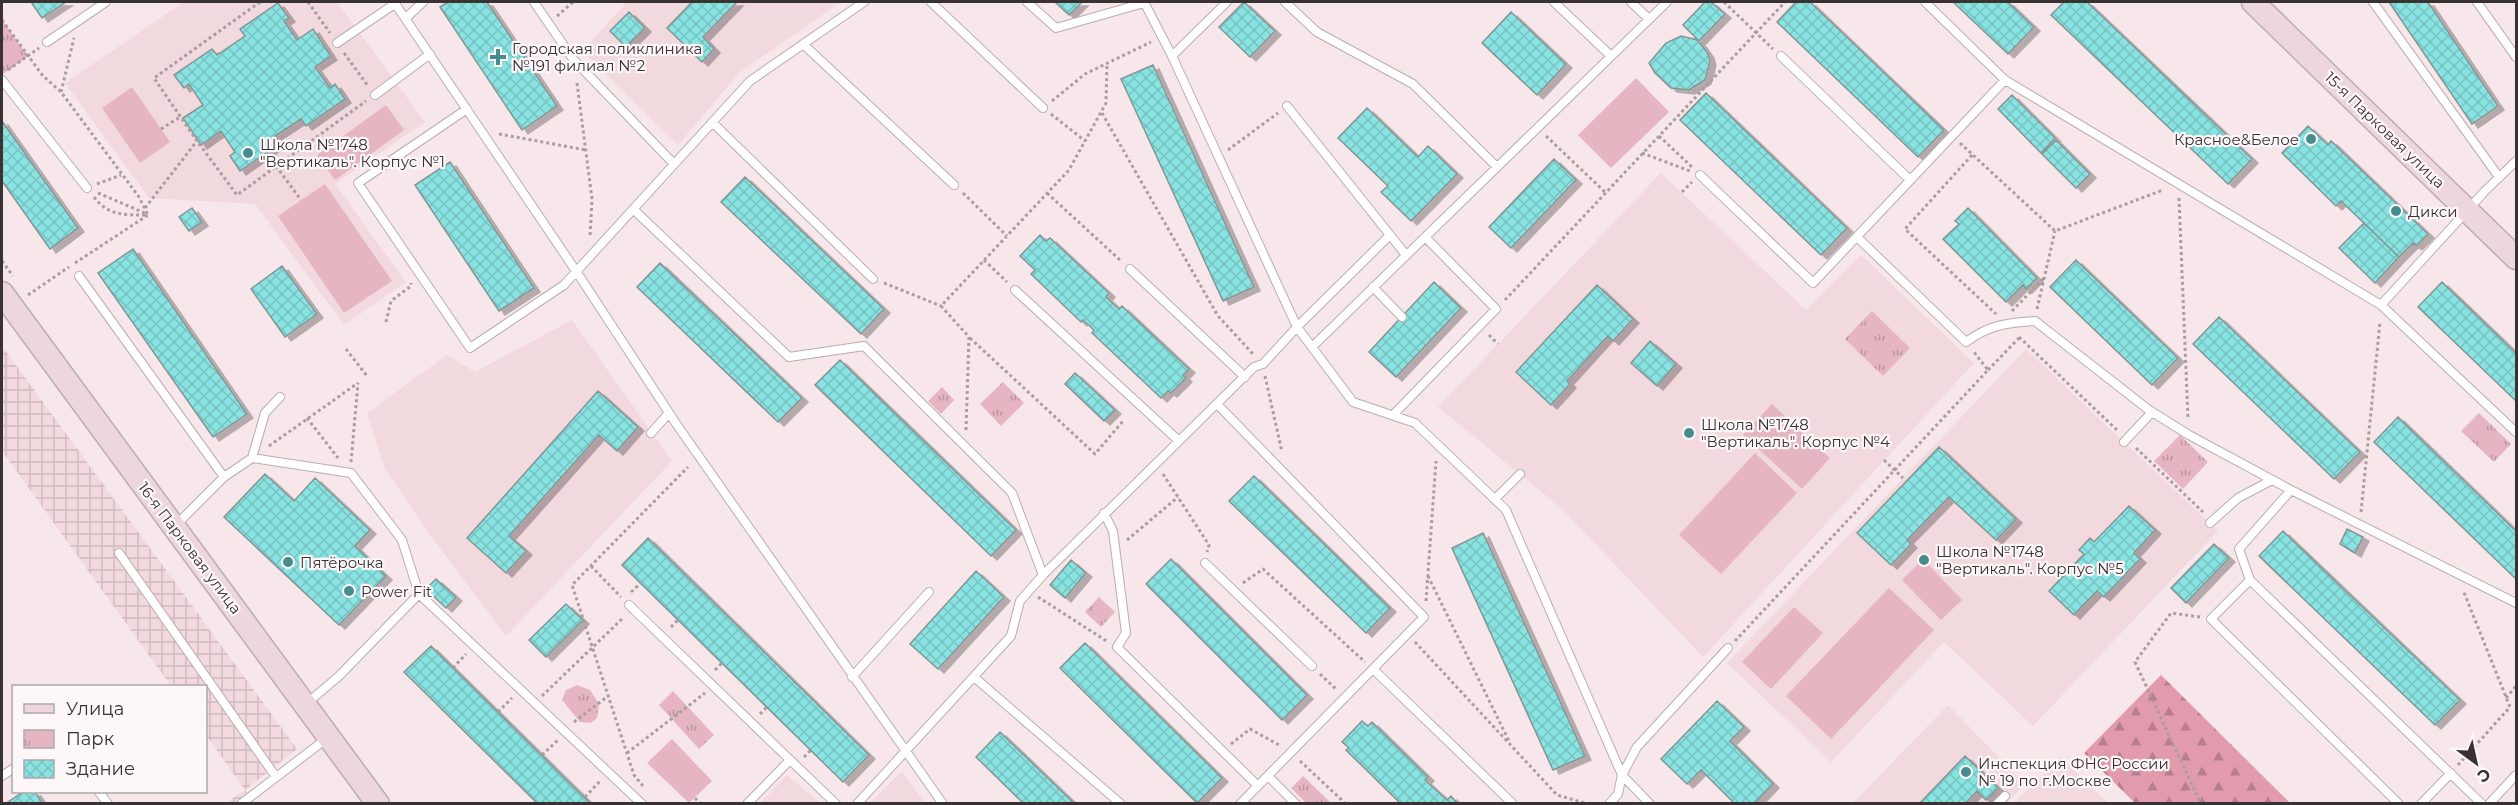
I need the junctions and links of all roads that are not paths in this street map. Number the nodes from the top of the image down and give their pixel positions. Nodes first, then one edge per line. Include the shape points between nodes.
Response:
1 (106, 2) edge
2 (395, 2) edge
3 (423, 2) edge
4 (534, 2) edge
5 (864, 2) edge
6 (931, 2) edge
7 (1027, 2) edge
8 (1144, 2) edge
9 (1227, 2) edge
10 (1285, 2) edge
11 (1554, 2) edge
12 (1631, 2) edge
13 (1667, 2) edge
14 (1925, 2) edge
15 (2253, 2) edge
16 (2373, 2) edge
17 (2477, 2) edge
18 (406, 18) junction
19 (1649, 19) junction
20 (47, 42) dead end
21 (337, 43) road end
22 (803, 44) junction
23 (430, 54) junction
24 (1172, 56) junction
25 (1611, 56) junction
26 (1781, 56) road end
27 (2517, 57) edge
28 (2, 80) edge
29 (2005, 80) junction
30 (375, 95) road end
31 (1287, 106) road end
32 (1043, 108) road end
33 (467, 109) junction
34 (712, 122) junction
35 (2517, 161) edge
36 (674, 164) junction
37 (1497, 167) junction
38 (1700, 175) road end
39 (2499, 177) junction
40 (1910, 180) junction
41 (954, 185) road end
42 (87, 188) road end
43 (633, 209) junction
44 (2467, 210) junction
45 (1390, 235) junction
46 (1425, 237) junction
47 (1857, 237) junction
48 (1406, 255) junction
49 (2517, 258) edge
50 (1130, 270) road end
51 (576, 271) junction
52 (79, 276) dead end
53 (873, 279) road end
54 (1373, 287) junction
55 (1015, 290) road end
56 (2, 293) edge
57 (2381, 305) junction
58 (1402, 316) dead end
59 (1297, 327) junction
60 (1312, 347) junction
61 (1245, 377) junction
62 (280, 397) dead end
63 (1217, 404) junction
64 (2152, 412) junction
65 (669, 413) junction
66 (1393, 415) junction
67 (2517, 432) edge
68 (651, 433) dead end
69 (1179, 441) junction
70 (2125, 441) road end
71 (252, 458) junction
72 (1520, 474) dead end
73 (224, 477) junction
74 (2272, 480) junction
75 (2291, 490) junction
76 (1495, 500) junction
77 (1104, 513) junction
78 (2208, 519) road end
79 (175, 526) junction
80 (119, 553) dead end
81 (1205, 563) road end
82 (1043, 575) junction
83 (2250, 580) junction
84 (929, 592) dead end
85 (419, 594) junction
86 (2517, 603) edge
87 (631, 607) road end
88 (1728, 648) road end
89 (1312, 666) road end
90 (1373, 669) junction
91 (852, 677) junction
92 (974, 677) junction
93 (306, 704) junction
94 (330, 736) junction
95 (906, 752) junction
96 (790, 760) junction
97 (2451, 773) junction
98 (2517, 774) edge
99 (1622, 775) junction
100 (1268, 776) junction
101 (276, 777) junction
102 (1258, 786) junction
103 (2005, 796) dead end
104 (241, 804) edge
105 (378, 804) edge
106 (642, 804) edge
107 (747, 804) edge
108 (836, 804) edge
109 (857, 804) edge
110 (943, 804) edge
111 (1121, 804) edge
112 (1240, 804) edge
113 (1296, 804) edge
114 (1513, 804) edge
115 (1609, 804) edge
116 (1650, 804) edge
117 (1997, 804) edge
118 (2399, 804) edge
119 (2421, 804) edge
120 (2482, 804) edge
121 (2489, 804) edge

1 - 20 lane
2 - 18 lane
2 - 21 lane
3 - 18 lane
4 - 36 lane via 546,25 573,59
5 - 22 lane
6 - 32 lane
7 - 8 lane via 1056,28
8 - 24 lane
9 - 24 lane
10 - 37 lane via 1317,32 1413,84
11 - 25 lane
12 - 19 lane
13 - 19 lane
14 - 29 lane
15 - 44 main road, 15-я Парковая улица
16 - 39 lane
17 - 27 lane
18 - 23 lane
19 - 25 lane
22 - 34 lane via 750,81
22 - 41 lane
23 - 30 lane
23 - 33 lane
24 - 59 lane
25 - 37 lane
26 - 40 lane
28 - 42 lane
29 - 40 lane
29 - 57 lane
31 - 45 lane
33 - 51 lane
33 - 51 lane via 358,183 470,348 564,285
34 - 36 lane
34 - 53 lane
35 - 39 lane
36 - 43 lane
37 - 46 lane
38 - 47 lane via 1813,283
39 - 44 lane
40 - 47 lane
43 - 51 lane
43 - 82 lane via 789,357 864,346 1012,492
44 - 49 main road, 15-я Парковая улица
44 - 57 lane
45 - 48 lane
45 - 59 lane
46 - 48 lane
46 - 66 lane via 1496,309
47 - 64 lane via 1966,342 1983,330 2035,321
48 - 54 lane
50 - 61 lane
51 - 65 lane
52 - 73 lane
54 - 58 lane
54 - 60 lane
55 - 69 lane
56 - 79 main road, 16-я Парковая улица
57 - 67 lane
59 - 60 lane
59 - 61 lane via 1263,364
60 - 66 lane via 1353,402
61 - 63 lane
62 - 71 lane via 265,413
63 - 69 lane
63 - 90 lane via 1424,617
64 - 70 lane
64 - 74 lane
65 - 68 lane
65 - 91 lane
66 - 76 lane via 1415,423
69 - 77 lane
71 - 73 lane
71 - 85 lane via 351,473 402,540
72 - 76 lane
73 - 79 lane
74 - 75 lane
74 - 78 lane
75 - 83 lane via 2239,549
75 - 86 lane
76 - 99 lane via 1506,510
77 - 82 lane
77 - 102 lane via 1113,531 1126,633 1117,647
79 - 93 main road, 16-я Парковая улица
80 - 101 lane
81 - 89 lane
82 - 92 lane via 1020,601 1011,636
83 - 97 lane
83 - 118 lane via 2211,619
84 - 91 lane
85 - 93 lane
85 - 106 lane
87 - 96 lane
88 - 99 lane via 1637,747
90 - 100 lane
90 - 114 lane
91 - 95 lane
92 - 95 lane
92 - 111 lane
93 - 94 main road, 16-я Парковая улица
94 - 101 lane
94 - 105 main road, 16-я Парковая улица
95 - 109 lane
95 - 110 lane
96 - 107 lane
96 - 108 lane
97 - 119 lane
97 - 120 lane
98 - 121 lane
99 - 115 lane via 1618,794
99 - 116 lane
100 - 102 lane
100 - 113 lane
101 - 104 lane
102 - 112 lane
103 - 117 lane

